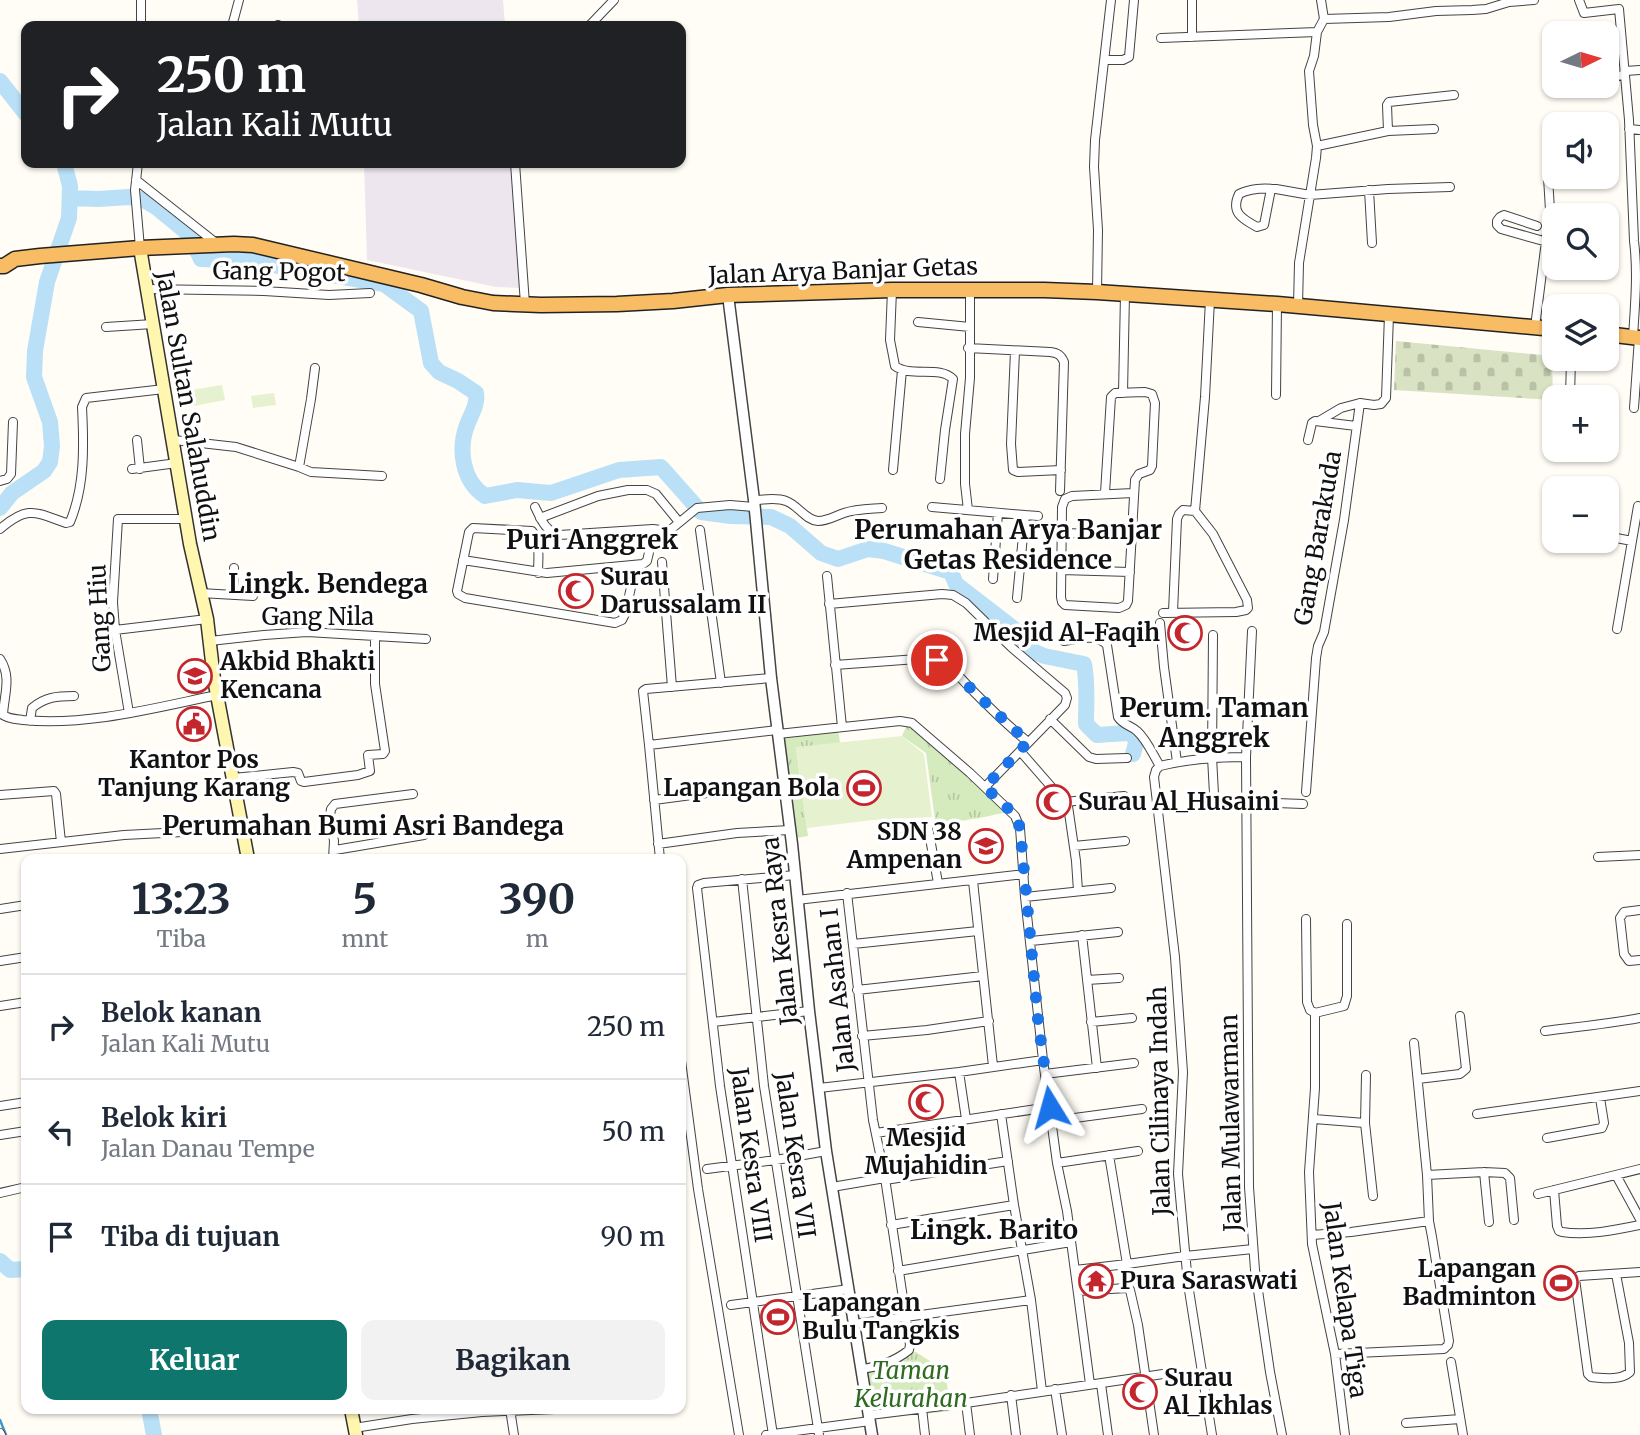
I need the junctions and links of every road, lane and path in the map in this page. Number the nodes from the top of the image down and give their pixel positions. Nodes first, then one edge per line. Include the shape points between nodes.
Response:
1 (135, 0) edge
2 (239, 0) edge
3 (614, 0) edge
4 (1111, 0) edge
5 (1134, 0) edge
6 (1192, 0) edge
7 (1534, 0) edge
8 (1579, 0) edge
9 (1322, 3) edge
10 (141, 4) edge
11 (1324, 19) junction
12 (235, 21) edge
13 (594, 21) edge
14 (1318, 32) junction
15 (1192, 37) junction
16 (1161, 38) dead end
17 (1105, 60) junction
18 (1640, 70) edge
19 (1625, 73) junction
20 (1619, 74) edge
21 (1454, 95) dead end
22 (1434, 129) dead end
23 (1629, 130) junction
24 (1640, 130) edge
25 (1388, 131) junction
26 (1317, 146) junction
27 (137, 168) edge
28 (515, 168) edge
29 (136, 180) junction
30 (1450, 187) dead end
31 (1271, 189) junction
32 (1369, 190) junction
33 (1310, 195) junction
34 (1537, 226) dead end
35 (1542, 241) edge
36 (1372, 243) dead end
37 (211, 245) junction
38 (140, 248) junction
39 (0, 254) edge
40 (15, 259) junction
41 (0, 266) edge
42 (1542, 277) edge
43 (146, 289) junction
44 (892, 290) junction
45 (970, 290) junction
46 (1097, 292) junction
47 (370, 293) dead end
48 (1125, 294) junction
49 (728, 295) junction
50 (1210, 300) junction
51 (525, 304) junction
52 (1277, 304) junction
53 (1297, 306) junction
54 (1389, 315) junction
55 (918, 322) dead end
56 (153, 324) junction
57 (106, 327) dead end
58 (970, 327) junction
59 (1535, 327) junction
60 (1542, 328) edge
61 (1619, 335) edge
62 (1637, 337) edge
63 (968, 348) junction
64 (1015, 351) junction
65 (315, 368) dead end
66 (902, 370) junction
67 (164, 389) junction
68 (1123, 393) junction
69 (1276, 395) dead end
70 (1360, 402) junction
71 (1634, 408) dead end
72 (1319, 421) junction
73 (13, 422) dead end
74 (1356, 426) junction
75 (136, 440) dead end
76 (174, 440) junction
77 (1308, 440) dead end
78 (177, 463) junction
79 (299, 467) junction
80 (893, 470) dead end
81 (1061, 470) junction
82 (382, 476) dead end
83 (940, 479) dead end
84 (0, 481) edge
85 (1060, 491) dead end
86 (1105, 493) junction
87 (1133, 493) junction
88 (1638, 506) dead end
89 (535, 507) dead end
90 (754, 507) junction
91 (932, 507) dead end
92 (882, 508) dead end
93 (968, 510) junction
94 (1195, 511) junction
95 (998, 513) junction
96 (1025, 515) junction
97 (1038, 516) dead end
98 (540, 518) junction
99 (186, 519) junction
100 (679, 522) junction
101 (0, 529) edge
102 (700, 530) dead end
103 (668, 531) junction
104 (1062, 533) junction
105 (1132, 535) junction
106 (1619, 538) edge
107 (1632, 541) junction
108 (463, 560) junction
109 (662, 562) dead end
110 (636, 565) junction
111 (234, 568) dead end
112 (1061, 570) junction
113 (1130, 572) junction
114 (538, 573) junction
115 (827, 576) dead end
116 (993, 579) dead end
117 (200, 593) junction
118 (233, 594) junction
119 (253, 596) dead end
120 (1017, 597) dead end
121 (829, 604) junction
122 (1173, 612) junction
123 (1163, 613) dead end
124 (207, 619) junction
125 (1160, 623) dead end
126 (1617, 629) dead end
127 (115, 630) junction
128 (1252, 631) dead end
129 (1213, 635) dead end
130 (375, 636) junction
131 (426, 639) dead end
132 (210, 641) junction
133 (1063, 641) dead end
134 (0, 659) edge
135 (835, 665) junction
136 (771, 678) junction
137 (721, 683) junction
138 (672, 687) junction
139 (217, 695) junction
140 (74, 696) dead end
141 (1276, 706) dead end
142 (1311, 708) junction
143 (128, 713) junction
144 (1050, 719) junction
145 (30, 720) junction
146 (842, 727) junction
147 (777, 732) junction
148 (1028, 742) junction
149 (653, 744) junction
150 (1020, 751) junction
151 (1212, 757) junction
152 (1246, 757) junction
153 (1127, 758) dead end
154 (1177, 762) junction
155 (1160, 766) junction
156 (233, 778) junction
157 (783, 783) junction
158 (985, 787) junction
159 (1306, 792) dead end
160 (413, 794) dead end
161 (1214, 794) dead end
162 (0, 795) edge
163 (1124, 796) dead end
164 (654, 800) junction
165 (1065, 802) junction
166 (1303, 804) dead end
167 (1247, 805) junction
168 (242, 830) junction
169 (790, 830) junction
170 (886, 830) dead end
171 (424, 835) dead end
172 (1125, 841) dead end
173 (61, 842) junction
174 (658, 844) junction
175 (1074, 846) junction
176 (0, 849) edge
177 (247, 854) edge
178 (334, 854) edge
179 (338, 854) edge
180 (659, 854) edge
181 (1640, 855) edge
182 (1598, 857) dead end
183 (1024, 874) junction
184 (795, 875) junction
185 (742, 879) junction
186 (973, 881) junction
187 (938, 883) junction
188 (1111, 888) dead end
189 (1078, 891) junction
190 (847, 893) junction
191 (1025, 897) junction
192 (797, 900) junction
193 (21, 906) edge
194 (0, 909) edge
195 (1640, 911) edge
196 (1306, 919) dead end
197 (1347, 924) dead end
198 (978, 932) junction
199 (1118, 932) dead end
200 (1082, 935) junction
201 (1031, 941) junction
202 (853, 944) junction
203 (21, 958) edge
204 (1640, 960) edge
205 (0, 961) edge
206 (983, 976) junction
207 (1119, 978) dead end
208 (1087, 981) junction
209 (857, 990) junction
210 (21, 1003) edge
211 (0, 1006) edge
212 (809, 1011) junction
213 (1315, 1013) junction
214 (1460, 1016) dead end
215 (756, 1017) junction
216 (1132, 1018) dead end
217 (1640, 1018) edge
218 (989, 1021) junction
219 (713, 1022) junction
220 (1091, 1022) junction
221 (1545, 1031) dead end
222 (862, 1036) junction
223 (1414, 1043) dead end
224 (1043, 1060) junction
225 (1134, 1063) dead end
226 (993, 1066) junction
227 (1097, 1068) junction
228 (959, 1072) junction
229 (1045, 1074) junction
230 (1366, 1075) dead end
231 (1418, 1079) junction
232 (868, 1082) junction
233 (819, 1088) junction
234 (1640, 1091) edge
235 (1600, 1098) junction
236 (21, 1103) edge
237 (0, 1107) edge
238 (1050, 1107) junction
239 (1142, 1109) dead end
240 (1001, 1114) junction
241 (1477, 1114) dead end
242 (966, 1119) junction
243 (1314, 1119) junction
244 (1052, 1121) junction
245 (1365, 1123) junction
246 (686, 1125) edge
247 (21, 1131) edge
248 (876, 1133) junction
249 (0, 1135) edge
250 (1547, 1138) dead end
251 (826, 1151) junction
252 (1138, 1151) dead end
253 (1109, 1155) junction
254 (776, 1160) junction
255 (1008, 1161) junction
256 (1058, 1163) junction
257 (732, 1166) junction
258 (707, 1169) dead end
259 (1640, 1169) edge
260 (1484, 1172) junction
261 (1427, 1175) junction
262 (1616, 1175) junction
263 (885, 1179) junction
264 (832, 1187) junction
265 (21, 1188) edge
266 (1554, 1190) junction
267 (0, 1193) edge
268 (1538, 1194) dead end
269 (1373, 1196) dead end
270 (1014, 1205) junction
271 (1640, 1219) edge
272 (1514, 1220) dead end
273 (1429, 1221) junction
274 (1489, 1222) dead end
275 (891, 1225) junction
276 (1640, 1225) edge
277 (1312, 1235) junction
278 (1071, 1242) junction
279 (1253, 1249) junction
280 (1021, 1250) junction
281 (1185, 1256) junction
282 (1127, 1264) junction
283 (1074, 1270) junction
284 (898, 1271) junction
285 (1640, 1272) edge
286 (1616, 1274) junction
287 (849, 1289) junction
288 (1077, 1291) junction
289 (797, 1296) junction
290 (1031, 1300) junction
291 (753, 1303) junction
292 (731, 1305) dead end
293 (906, 1318) junction
294 (855, 1324) junction
295 (1335, 1354) junction
296 (1451, 1362) dead end
297 (861, 1369) junction
298 (1163, 1374) dead end
299 (1145, 1377) junction
300 (1090, 1384) junction
301 (1101, 1384) junction
302 (1055, 1389) junction
303 (1042, 1391) junction
304 (1011, 1395) junction
305 (966, 1402) junction
306 (922, 1408) junction
307 (461, 1414) edge
308 (511, 1414) edge
309 (870, 1418) junction
310 (1460, 1419) junction
311 (1406, 1423) dead end
312 (355, 1431) edge
313 (818, 1431) edge
314 (514, 1435) edge
315 (739, 1435) edge
316 (771, 1435) edge
317 (872, 1435) edge
318 (925, 1435) edge
319 (970, 1435) edge
320 (1016, 1435) edge
321 (1062, 1435) edge
322 (1108, 1435) edge
323 (1154, 1435) edge
324 (1212, 1435) edge
325 (1282, 1435) edge
326 (1346, 1435) edge
327 (1463, 1435) edge

1 - 10 street
2 - 12 street
3 - 13 street
4 - 17 street
5 - 17 street via 1129,57
6 - 15 street
7 - 11 street via 1486,9
8 - 19 street via 1584,13 1619,9
9 - 11 street
11 - 14 street
14 - 15 street
14 - 26 street via 1309,71
15 - 16 street
17 - 46 street via 1094,167
18 - 19 street
19 - 20 street
19 - 23 street
21 - 25 street via 1389,102
22 - 25 street
23 - 24 street
23 - 62 street
25 - 26 street
26 - 33 street
27 - 29 street
28 - 51 street
29 - 37 street
29 - 38 street
30 - 32 street
31 - 31 street via 1239,194 1237,212 1257,227 1264,225
31 - 33 street
32 - 33 street
32 - 36 street
33 - 53 street
34 - 35 street via 1504,215 1497,221 1501,229
37 - 38 highway, Jalan Arya Banjar Getas
37 - 51 highway, Jalan Arya Banjar Getas via 253,245 462,297
38 - 40 highway, Jalan Arya Banjar Getas
38 - 43 main road, Jalan Sultan Salahuddin
39 - 40 highway
40 - 41 highway
42 - 59 street
43 - 47 street, Gang Pogot
43 - 56 main road, Jalan Sultan Salahuddin
44 - 45 highway, Jalan Arya Banjar Getas
44 - 49 highway, Jalan Arya Banjar Getas
44 - 66 street via 891,350 895,366
45 - 46 highway, Jalan Arya Banjar Getas
45 - 58 street
46 - 48 highway, Jalan Arya Banjar Getas
48 - 50 highway, Jalan Arya Banjar Getas
48 - 68 street
49 - 51 highway, Jalan Arya Banjar Getas via 617,304
49 - 90 street, Jalan Kesra Raya
50 - 52 highway, Jalan Arya Banjar Getas
50 - 94 street
52 - 53 highway, Jalan Arya Banjar Getas
52 - 69 street
53 - 54 highway, Jalan Arya Banjar Getas
54 - 59 highway, Jalan Arya Banjar Getas
54 - 70 street via 1386,398 1381,404
55 - 58 street
56 - 57 street
56 - 67 main road, Jalan Sultan Salahuddin
58 - 63 street
59 - 60 highway, Jalan Arya Banjar Getas
61 - 62 highway
62 - 71 street
63 - 64 street
63 - 93 street
64 - 81 street via 1056,353 1064,362
64 - 81 street via 1013,470
65 - 79 street
66 - 80 street
66 - 83 street via 946,374 953,379
67 - 76 main road, Jalan Sultan Salahuddin
67 - 101 street via 86,398 82,407 82,475 70,523 32,512
68 - 86 street via 1115,393 1110,400
68 - 87 street via 1149,393 1155,403 1152,468 1137,476
70 - 72 street
70 - 74 street, Gang Barakuda
72 - 74 street
72 - 77 street via 1312,423
73 - 84 street via 11,472
74 - 142 street, Gang Barakuda
75 - 78 street via 136,469
76 - 78 main road, Jalan Sultan Salahuddin
76 - 79 street via 236,447
78 - 99 main road, Jalan Sultan Salahuddin
79 - 82 street via 311,472
81 - 85 street
86 - 87 street
86 - 104 street via 1065,499
87 - 105 street
88 - 107 street
89 - 98 street
90 - 92 street via 774,499 788,501 809,518 821,521 855,510
90 - 100 street via 703,507
90 - 136 street, Jalan Kesra Raya
91 - 93 street
93 - 95 street
94 - 122 street via 1183,510 1177,519
94 - 122 street via 1218,544 1248,608
95 - 96 street
95 - 116 street
96 - 97 street
96 - 120 street
98 - 100 street via 598,496 647,489
98 - 103 street via 559,535
99 - 117 main road, Jalan Sultan Salahuddin
99 - 127 street, Gang Hiu via 118,519
100 - 103 street
102 - 137 street
103 - 110 street via 651,545 646,563
104 - 105 street
104 - 112 street
105 - 113 street
106 - 107 street
107 - 126 street
108 - 110 street via 456,588 465,598 615,623 625,614
108 - 114 street
108 - 114 street via 473,528 526,530 537,539
109 - 138 street
110 - 114 street
111 - 118 street
112 - 113 street
112 - 113 street via 1065,605 1116,609 1126,605
115 - 121 street
117 - 118 street
117 - 124 main road, Jalan Sultan Salahuddin
118 - 119 street
121 - 135 street
121 - 144 street via 942,594 957,597 1066,694 1066,704
122 - 123 street
124 - 127 street
124 - 132 main road, Jalan Sultan Salahuddin
125 - 154 street
127 - 143 street, Gang Hiu
128 - 152 street, Jalan Mulawarman
129 - 151 street
130 - 131 street, Gang Nila
130 - 132 street, Gang Nila via 307,632
130 - 156 street via 375,684 385,751 367,756 370,771 304,782 293,772
132 - 139 main road, Jalan Sultan Salahuddin
133 - 155 street via 1104,640 1118,717 1142,737
134 - 145 street via 7,677 2,715
135 - 146 street
135 - 148 street via 937,660
136 - 137 street
136 - 147 street, Jalan Kesra Raya
137 - 138 street
138 - 149 street via 642,691
139 - 143 street
139 - 156 main road, Jalan Sultan Salahuddin
140 - 145 street via 45,699 32,708
141 - 142 street
142 - 159 street, Gang Barakuda
143 - 145 street via 67,721
144 - 148 street
144 - 153 street via 1089,757
146 - 147 street
146 - 158 street via 912,723
147 - 149 street
147 - 157 street, Jalan Kesra Raya
148 - 150 street
149 - 164 street
150 - 158 street
150 - 165 street
151 - 152 street
151 - 154 street
151 - 161 street
152 - 167 street, Jalan Mulawarman
154 - 155 street
155 - 281 street, Jalan Cilinaya Indah via 1154,777 1183,1072 1178,1174
156 - 168 main road, Jalan Sultan Salahuddin
157 - 164 street
157 - 169 street, Jalan Kesra Raya
158 - 183 street via 1016,816
160 - 178 street via 335,804 330,813
162 - 173 street via 55,791
163 - 165 street
164 - 174 street
165 - 175 street
166 - 167 street
167 - 279 street, Jalan Mulawarman via 1248,1175
168 - 173 street
168 - 177 main road, Jalan Sultan Salahuddin
169 - 174 street
169 - 184 street, Jalan Kesra Raya
170 - 187 street via 928,827
171 - 179 street
172 - 175 street
173 - 176 street
174 - 180 street
175 - 189 street
181 - 182 street
183 - 186 street
183 - 191 street
184 - 185 street
184 - 192 street, Jalan Kesra Raya
185 - 215 street, Jalan Kesra VII
185 - 219 street, Jalan Kesra VIII via 697,887
186 - 187 street
186 - 198 street
187 - 190 street
188 - 189 street
189 - 191 street
190 - 192 street
190 - 202 street, Jalan Asahan I
191 - 201 street
192 - 212 street, Jalan Kesra Raya
193 - 194 street
195 - 204 street via 1624,912 1620,918 1624,954 1629,961
196 - 213 street, Jalan Kelapa Tiga via 1307,1002
197 - 213 street via 1345,1004
198 - 202 street
198 - 206 street
199 - 200 street
200 - 201 street
200 - 208 street
201 - 224 street
202 - 209 street, Jalan Asahan I
203 - 205 street
206 - 209 street
206 - 218 street
207 - 208 street
208 - 220 street
209 - 222 street, Jalan Asahan I
210 - 211 street
212 - 215 street
212 - 233 street, Jalan Kesra Raya
213 - 243 street, Jalan Kelapa Tiga
214 - 231 street via 1466,1069 1460,1074
215 - 219 street
215 - 254 street, Jalan Kesra VII
216 - 220 street
217 - 221 street
218 - 222 street
218 - 226 street
219 - 257 street, Jalan Kesra VIII
220 - 227 street
222 - 232 street, Jalan Asahan I
223 - 231 street
224 - 226 street
224 - 229 street
225 - 227 street
226 - 228 street
227 - 229 street
228 - 232 street
228 - 242 street
229 - 238 street
230 - 245 street
231 - 261 street
232 - 233 street
232 - 248 street, Jalan Asahan I
233 - 251 street, Jalan Kesra Raya
234 - 235 street
235 - 241 street
235 - 250 street via 1602,1128
236 - 237 street
238 - 240 street
238 - 244 street
239 - 244 street
240 - 242 street
240 - 255 street
242 - 248 street
243 - 245 street
243 - 277 street, Jalan Kelapa Tiga
244 - 256 street
245 - 269 street
246 - 315 street
247 - 249 street
248 - 263 street, Jalan Asahan I
251 - 254 street
251 - 264 street, Jalan Kesra Raya
252 - 253 street
253 - 256 street
253 - 282 street
254 - 257 street
254 - 289 street, Jalan Kesra VII
255 - 263 street
255 - 270 street
256 - 278 street
257 - 258 street
257 - 291 street, Jalan Kesra VIII
259 - 262 street
260 - 261 street
260 - 272 street via 1508,1176
260 - 274 street
261 - 273 street
262 - 266 street
262 - 271 street
263 - 264 street
263 - 275 street, Jalan Asahan I
264 - 287 street, Jalan Kesra Raya
265 - 267 street
266 - 268 street
266 - 276 street via 1559,1231
270 - 275 street
270 - 280 street
273 - 277 street
273 - 295 street via 1448,1345 1444,1349
275 - 284 street, Jalan Asahan I
277 - 295 street, Jalan Kelapa Tiga
278 - 280 street
278 - 283 street
279 - 281 street
279 - 325 street, Jalan Mulawarman
280 - 284 street
280 - 290 street
281 - 282 street
281 - 324 street, Jalan Cilinaya Indah
282 - 283 street
283 - 288 street
284 - 293 street, Jalan Asahan I
285 - 286 street
286 - 286 street via 1579,1276 1575,1281 1591,1377 1630,1372
287 - 289 street
287 - 294 street, Jalan Kesra Raya
288 - 299 street via 1130,1290
288 - 300 street
289 - 291 street
289 - 313 street, Jalan Kesra VII
290 - 293 street
290 - 303 street
291 - 292 street
291 - 316 street, Jalan Kesra VIII
293 - 294 street
293 - 297 street, Jalan Asahan I via 909,1350 887,1364
294 - 297 street, Jalan Kesra Raya
295 - 326 street, Jalan Kelapa Tiga
296 - 310 street
297 - 309 street, Jalan Kesra Raya
298 - 299 street
299 - 301 street
299 - 323 street
300 - 301 street
300 - 302 street
301 - 322 street
302 - 303 street
302 - 321 street
303 - 304 street
304 - 305 street
304 - 320 street
305 - 306 street
305 - 319 street
306 - 309 street
306 - 318 street
307 - 312 street
308 - 314 street
309 - 313 street
309 - 317 street, Jalan Kesra Raya
310 - 311 street
310 - 327 street
313 - 316 street

